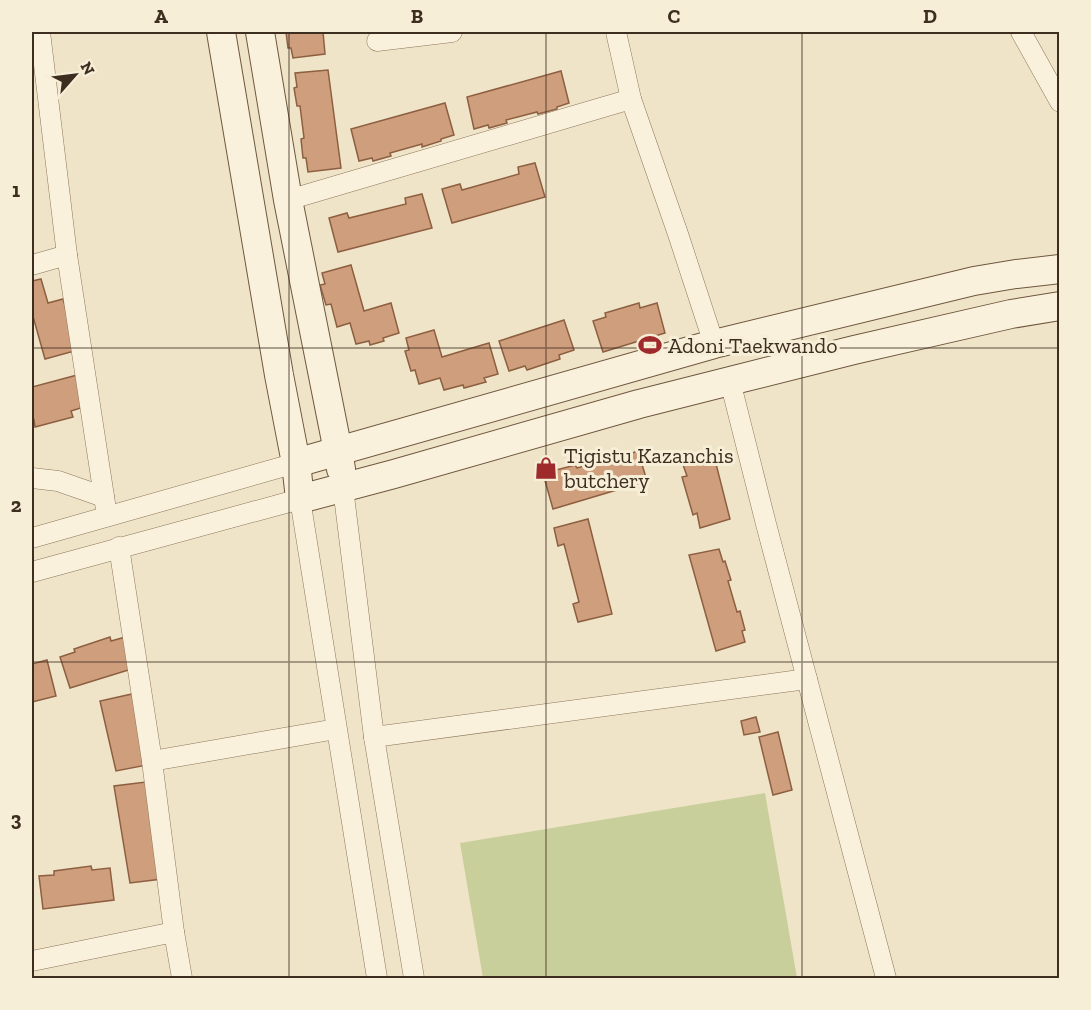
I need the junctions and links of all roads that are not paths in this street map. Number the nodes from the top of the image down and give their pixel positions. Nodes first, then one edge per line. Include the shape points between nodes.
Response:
1 (40, 32) edge
2 (221, 32) edge
3 (260, 32) edge
4 (452, 32) edge
5 (616, 32) edge
6 (1021, 32) edge
7 (377, 41) dead end
8 (631, 99) junction
9 (1059, 102) edge
10 (288, 200) junction
11 (67, 255) junction
12 (32, 265) edge
13 (1059, 269) edge
14 (1059, 306) edge
15 (714, 344) junction
16 (730, 381) junction
17 (338, 451) junction
18 (296, 463) junction
19 (32, 478) edge
20 (343, 488) junction
21 (300, 499) junction
22 (106, 506) junction
23 (32, 538) edge
24 (119, 547) junction
25 (32, 572) edge
26 (807, 679) junction
27 (336, 729) junction
28 (374, 737) junction
29 (152, 761) junction
30 (174, 932) junction
31 (32, 961) edge
32 (182, 978) edge
33 (377, 978) edge
34 (414, 978) edge
35 (886, 978) edge

1 - 11 street
2 - 18 main road
3 - 10 main road
4 - 7 street
5 - 8 street
6 - 9 street
8 - 10 street
8 - 15 street
10 - 17 main road
11 - 12 street
11 - 22 street
13 - 15 main road via 974,281
14 - 16 main road
15 - 17 main road
16 - 20 main road
16 - 26 street
17 - 18 main road
17 - 20 main road
18 - 21 main road
18 - 22 street
19 - 22 street via 58,481
20 - 21 main road
20 - 28 street
21 - 24 street
21 - 27 street
22 - 23 street
24 - 25 street
24 - 29 street
26 - 28 street
26 - 35 street
27 - 29 street
27 - 33 street
28 - 34 street
29 - 30 street
30 - 31 street
30 - 32 street

